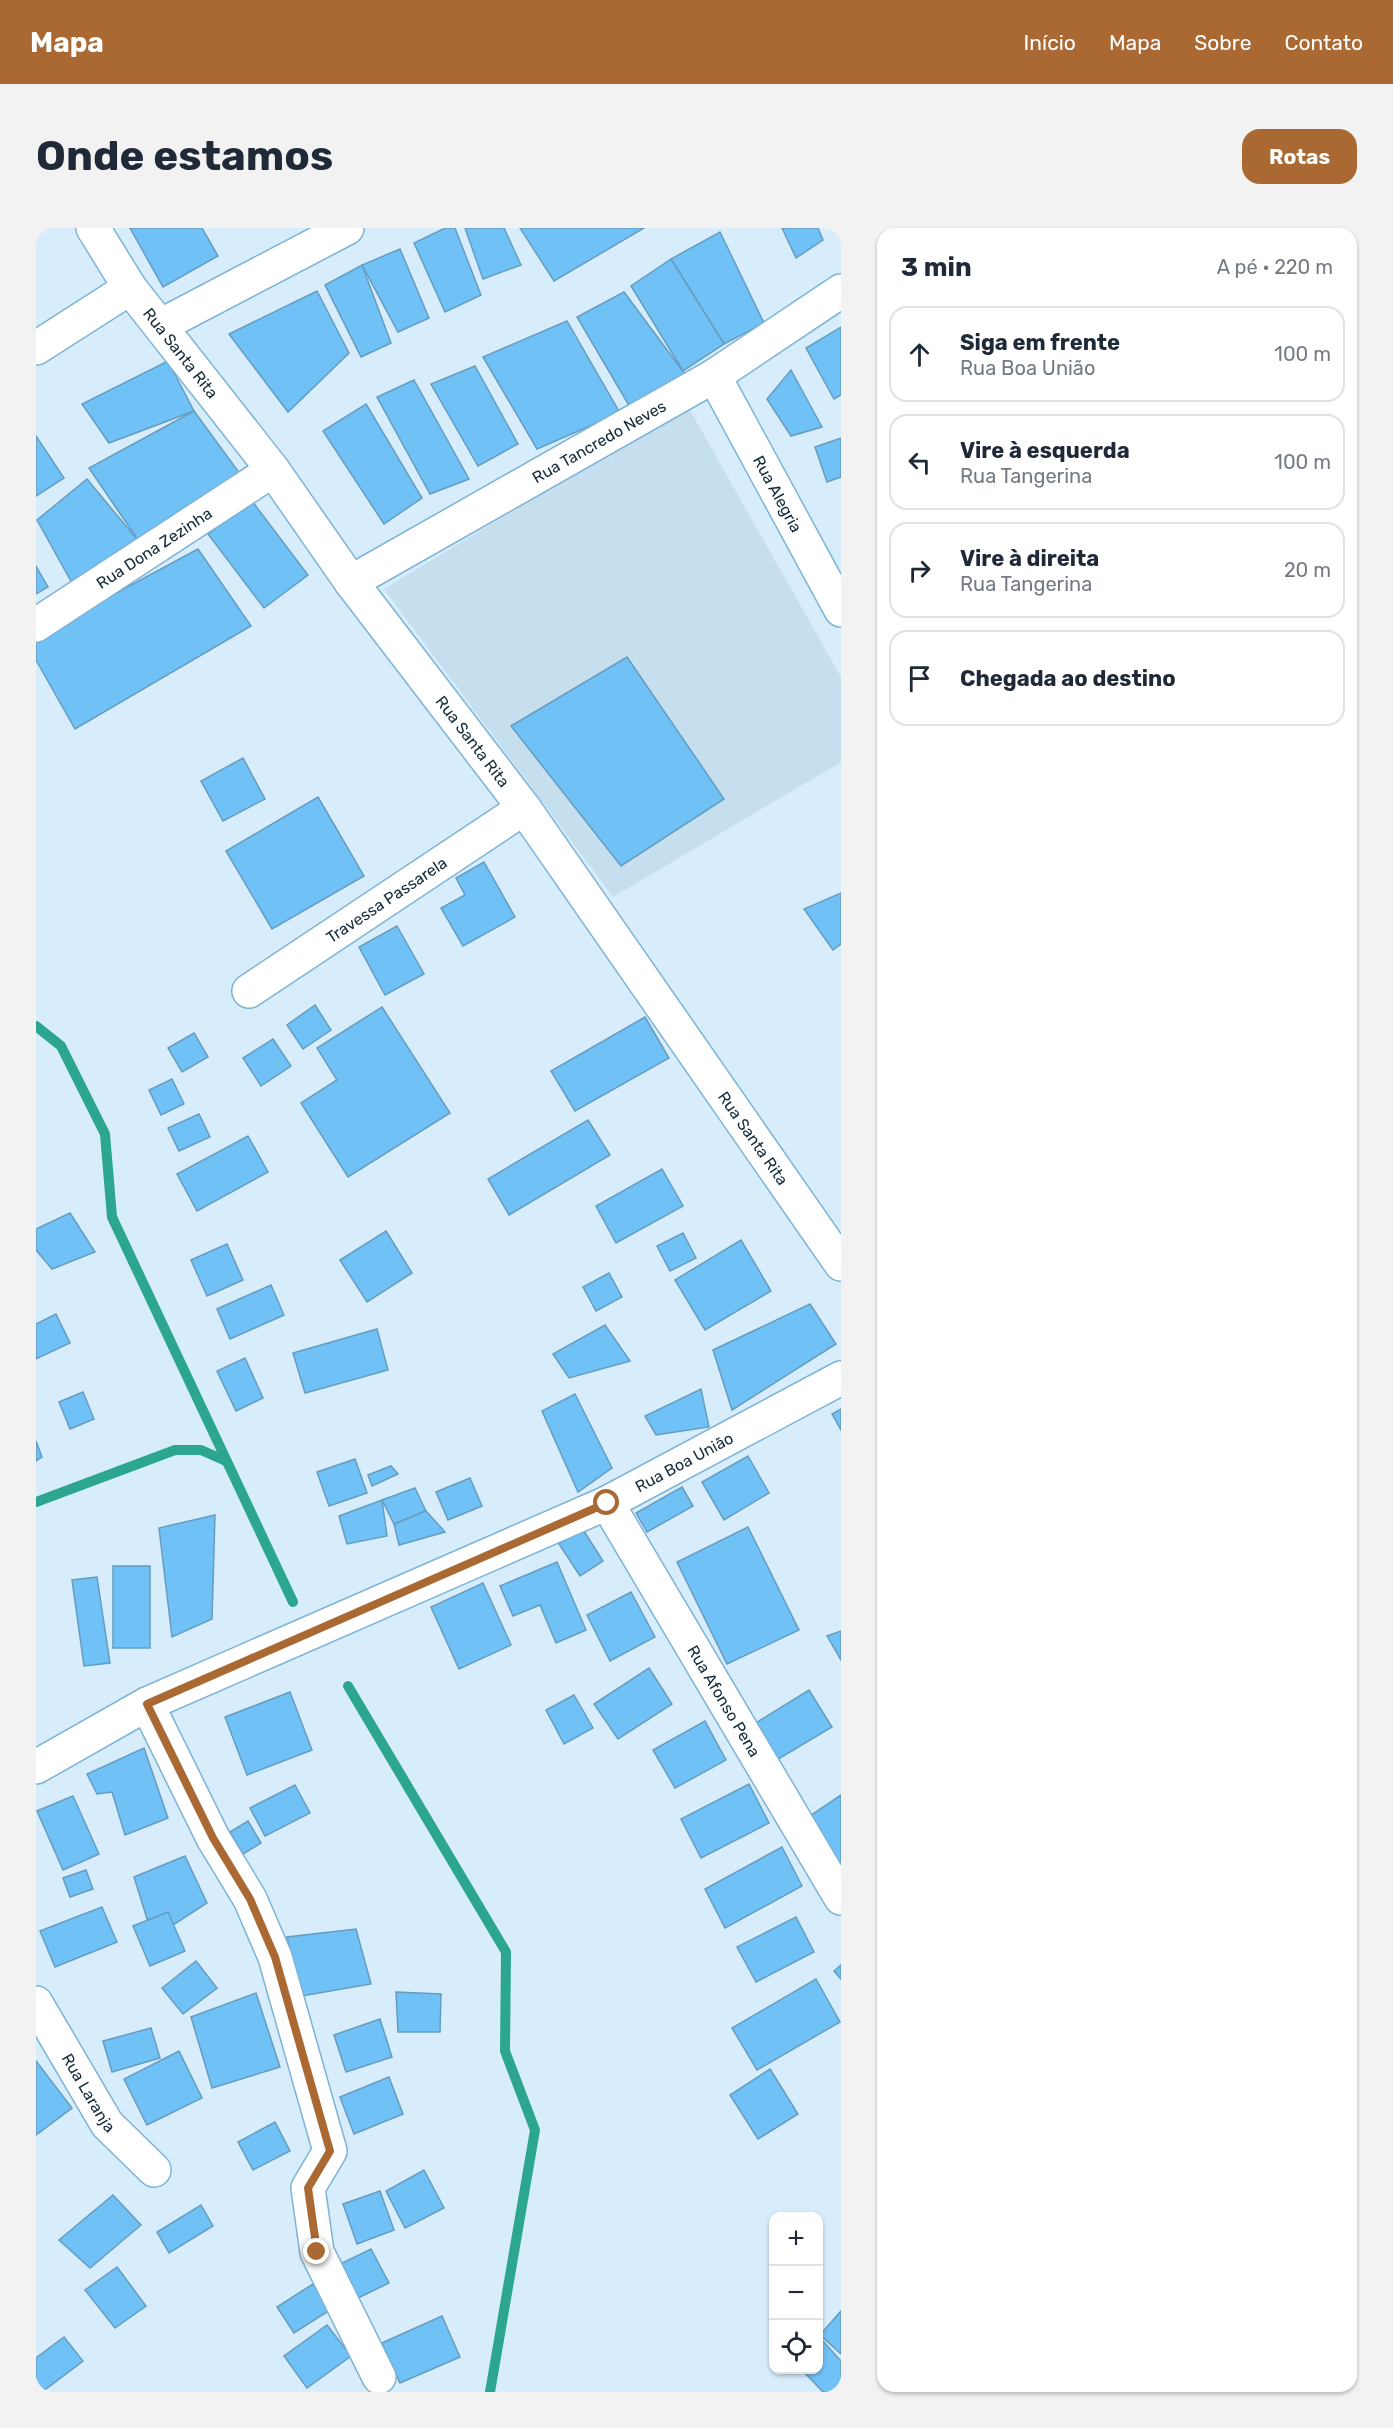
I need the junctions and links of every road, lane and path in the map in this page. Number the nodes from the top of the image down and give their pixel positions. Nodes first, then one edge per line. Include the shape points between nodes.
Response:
1 (93, 228) edge
2 (346, 228) edge
3 (130, 288) junction
4 (841, 291) edge
5 (160, 326) junction
6 (36, 348) edge
7 (714, 376) junction
8 (273, 470) junction
9 (351, 582) junction
10 (841, 610) edge
11 (36, 625) edge
12 (524, 808) junction
13 (249, 991) dead end
14 (841, 1264) edge
15 (841, 1378) edge
16 (607, 1503) junction
17 (147, 1704) junction
18 (36, 1767) edge
19 (841, 1898) edge
20 (36, 2003) edge
21 (154, 2170) dead end
22 (379, 2377) dead end

1 - 3 street, Rua Santa Rita
2 - 5 street
3 - 5 street, Rua Santa Rita
3 - 6 street
4 - 7 street, Rua Tancredo Neves
5 - 8 street, Rua Santa Rita
7 - 9 street, Rua Tancredo Neves
7 - 10 street, Rua Alegria
8 - 9 street, Rua Santa Rita
8 - 11 street, Rua Dona Zezinha
9 - 12 street, Rua Santa Rita
12 - 13 street, Travessa Passarela
12 - 14 street, Rua Santa Rita
15 - 16 street, Rua Boa União
16 - 17 street, Rua Boa União
16 - 19 street, Rua Afonso Pena
17 - 18 street, Rua Boa União
17 - 22 street via 213,1838 250,1899 275,1957 330,2151 308,2188 317,2252
20 - 21 street, Rua Laranja via 107,2124

